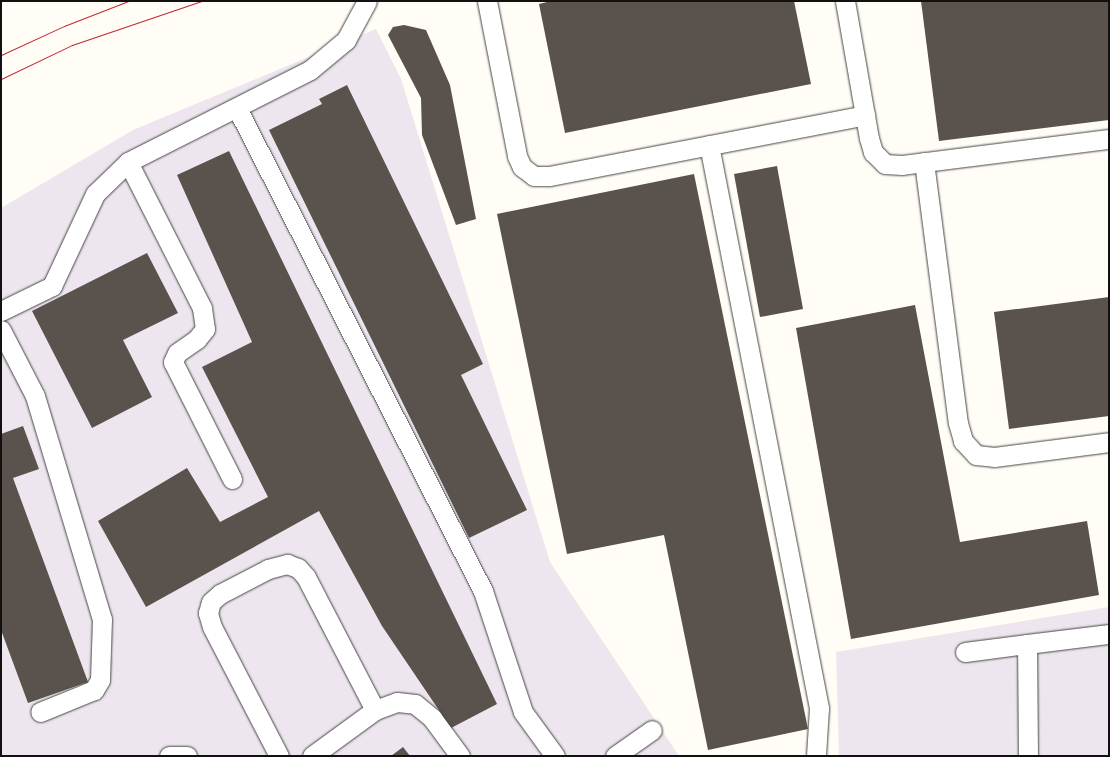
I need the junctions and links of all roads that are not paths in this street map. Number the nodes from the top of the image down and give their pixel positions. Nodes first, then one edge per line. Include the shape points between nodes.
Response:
1 (367, 1) edge
2 (487, 1) edge
3 (845, 1) edge
4 (237, 108) junction
5 (865, 115) junction
6 (1109, 139) edge
7 (709, 145) junction
8 (128, 162) junction
9 (924, 162) junction
10 (1, 311) edge
11 (1, 330) edge
12 (1109, 442) edge
13 (232, 479) dead end
14 (1109, 634) edge
15 (1026, 644) junction
16 (965, 652) dead end
17 (375, 710) junction
18 (40, 712) dead end
19 (652, 730) dead end
20 (169, 756) edge
21 (187, 756) edge
22 (278, 756) edge
23 (312, 756) edge
24 (460, 756) edge
25 (554, 756) edge
26 (615, 756) edge
27 (816, 756) edge
28 (1028, 756) edge

1 - 4 lane via 346,40 310,70
2 - 7 lane via 517,156 522,167 534,176 549,176
3 - 5 lane
4 - 8 lane
4 - 25 lane via 483,591 523,712
5 - 7 lane
5 - 9 lane via 873,152 885,164
6 - 9 lane
7 - 27 lane via 819,708
8 - 10 lane via 95,194 52,286
8 - 13 lane via 202,308 205,329 197,340 176,352 173,362
9 - 12 lane via 963,442 976,454 994,457
11 - 18 lane via 35,396 102,619 100,680 94,690
14 - 15 lane
15 - 16 lane
15 - 28 lane
17 - 22 lane via 306,577 298,568 287,564 268,569 220,594 211,602 208,613 212,627
17 - 23 lane
17 - 24 lane via 397,702 415,704 432,718
19 - 26 lane
20 - 21 lane

